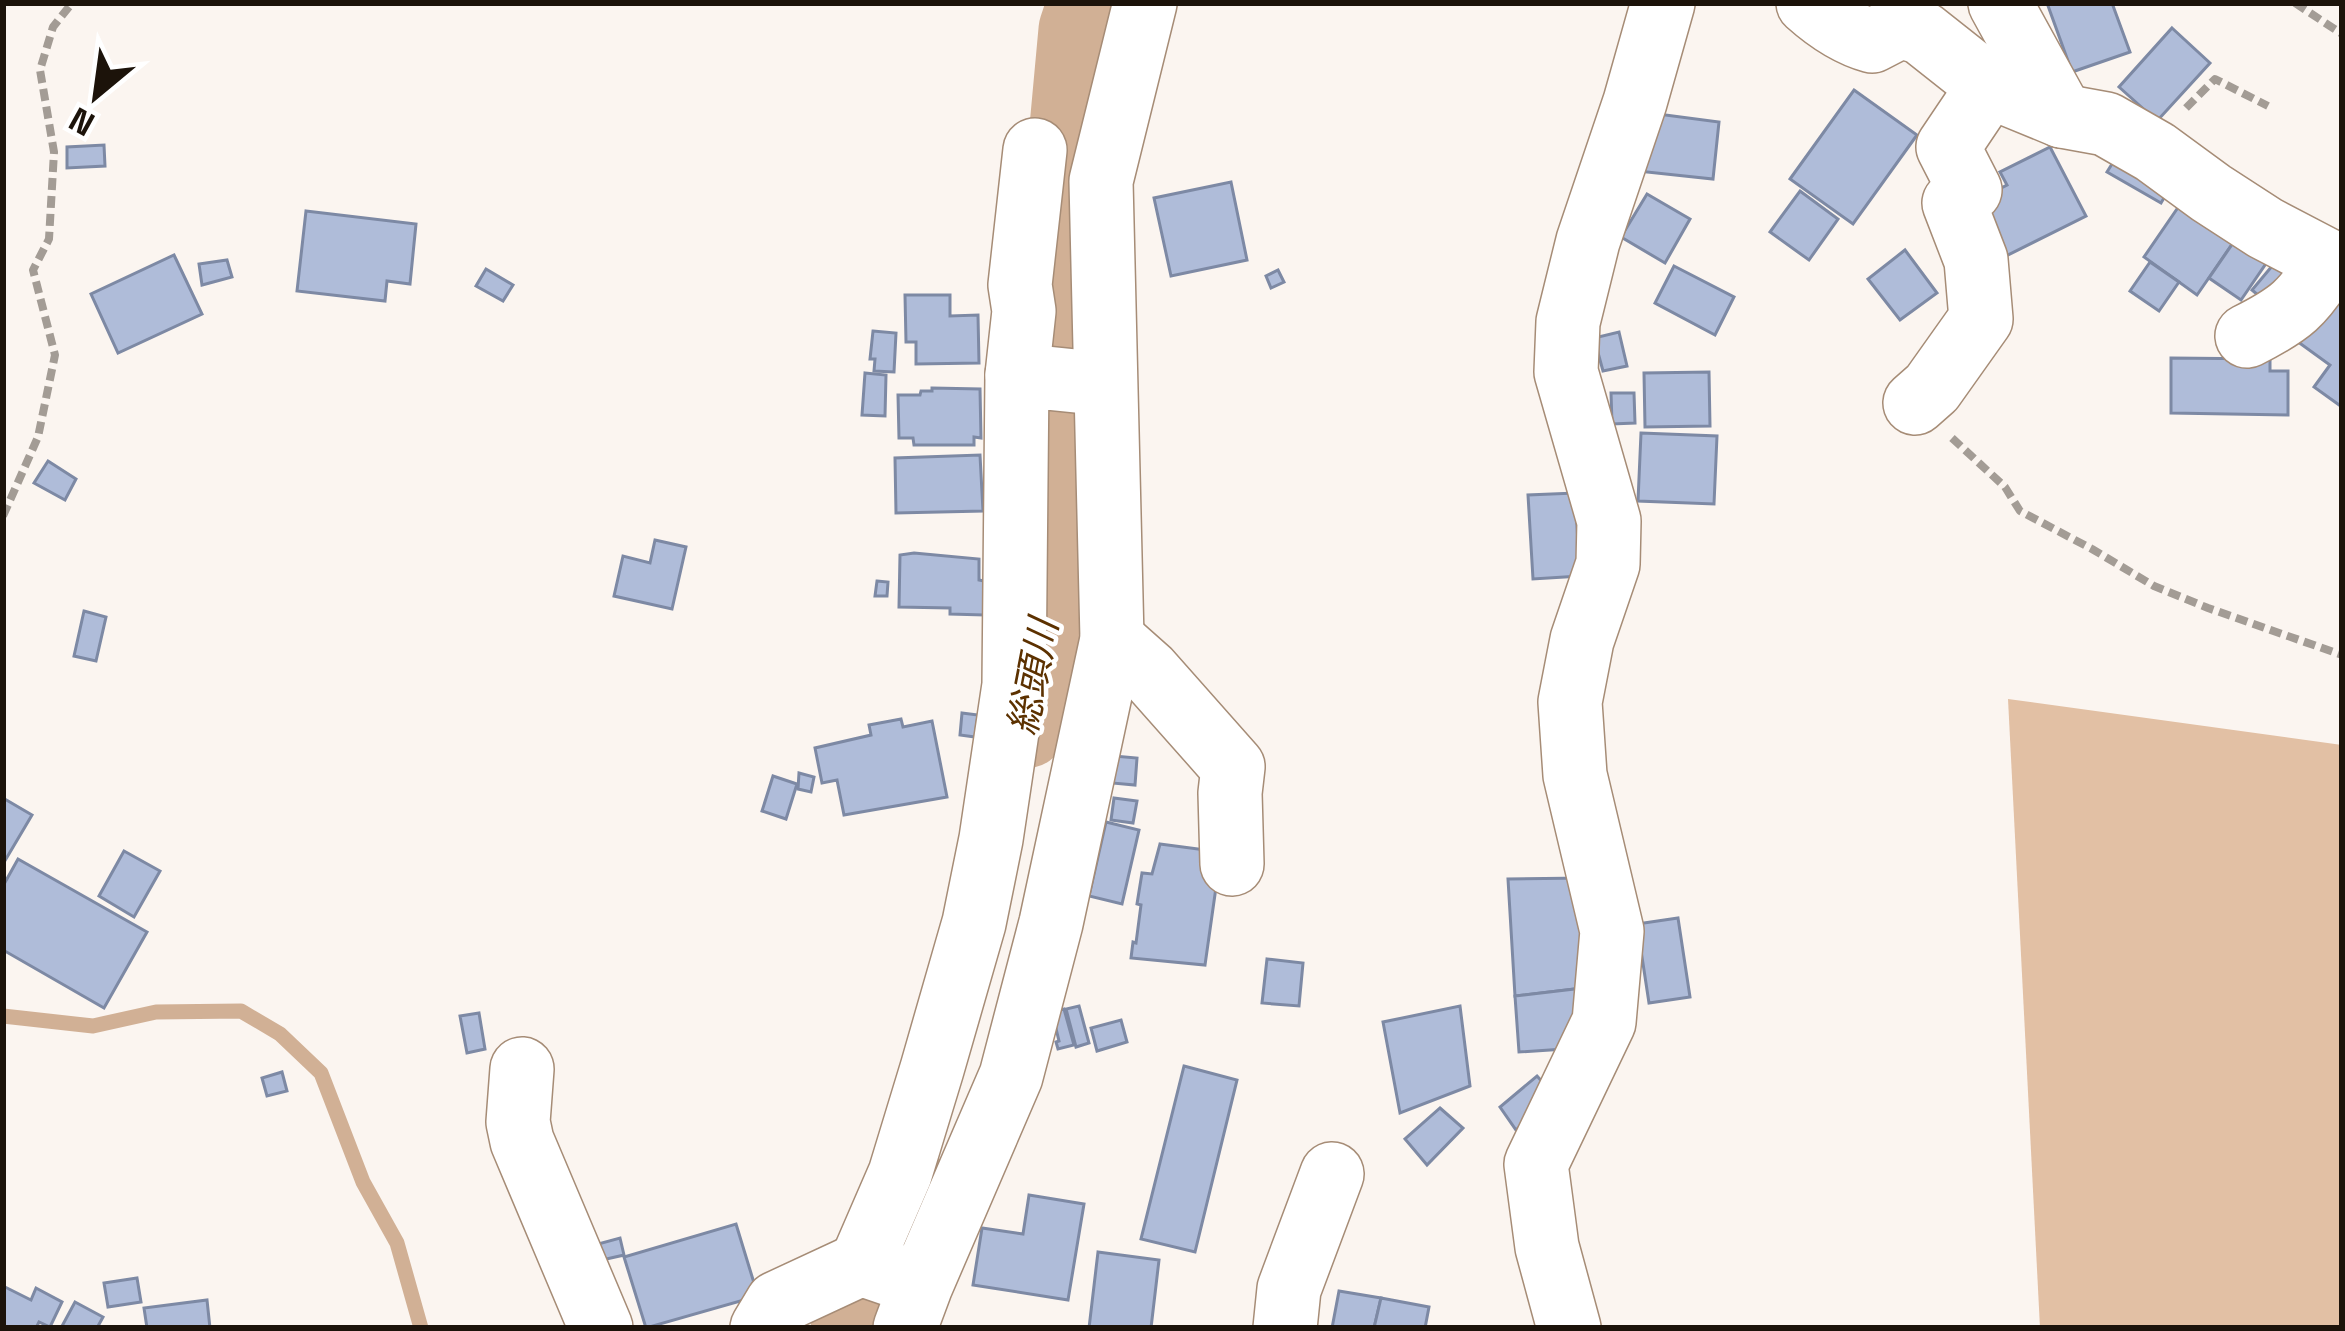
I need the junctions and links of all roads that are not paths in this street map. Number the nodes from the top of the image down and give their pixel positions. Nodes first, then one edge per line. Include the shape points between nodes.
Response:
1 (1145, 3) edge
2 (1663, 3) edge
3 (1808, 3) edge
4 (2000, 3) edge
5 (1989, 86) junction
6 (2062, 116) junction
7 (1035, 150) dead end
8 (2335, 266) edge
9 (2247, 336) dead end
10 (1017, 375) junction
11 (1105, 384) junction
12 (1916, 403) road end
13 (1112, 640) junction
14 (1232, 864) dead end
15 (522, 1069) dead end
16 (1332, 1174) dead end
17 (861, 1264) junction
18 (913, 1306) edge
19 (601, 1328) edge
20 (762, 1328) edge
21 (1285, 1328) edge
22 (1569, 1328) edge

1 - 11 street via 1101,181
2 - 22 street via 1568,322 1566,373 1610,521 1608,564 1570,702 1575,775 1612,932 1604,1022 1536,1164 1546,1247
3 - 5 street via 1859,38 1872,41 1901,26 1922,33
4 - 6 street
5 - 6 street
5 - 12 street via 1948,147 1970,190 1954,203 1976,260 1981,319
6 - 8 street via 2106,124
7 - 10 street
8 - 9 street via 2284,317
10 - 11 street
10 - 17 street via 1014,685 992,838 920,1111
11 - 13 street
13 - 14 street via 1233,767
13 - 18 street via 1011,1076
15 - 19 street via 522,1141
16 - 21 street via 1289,1289
17 - 18 street
17 - 20 street via 777,1303

